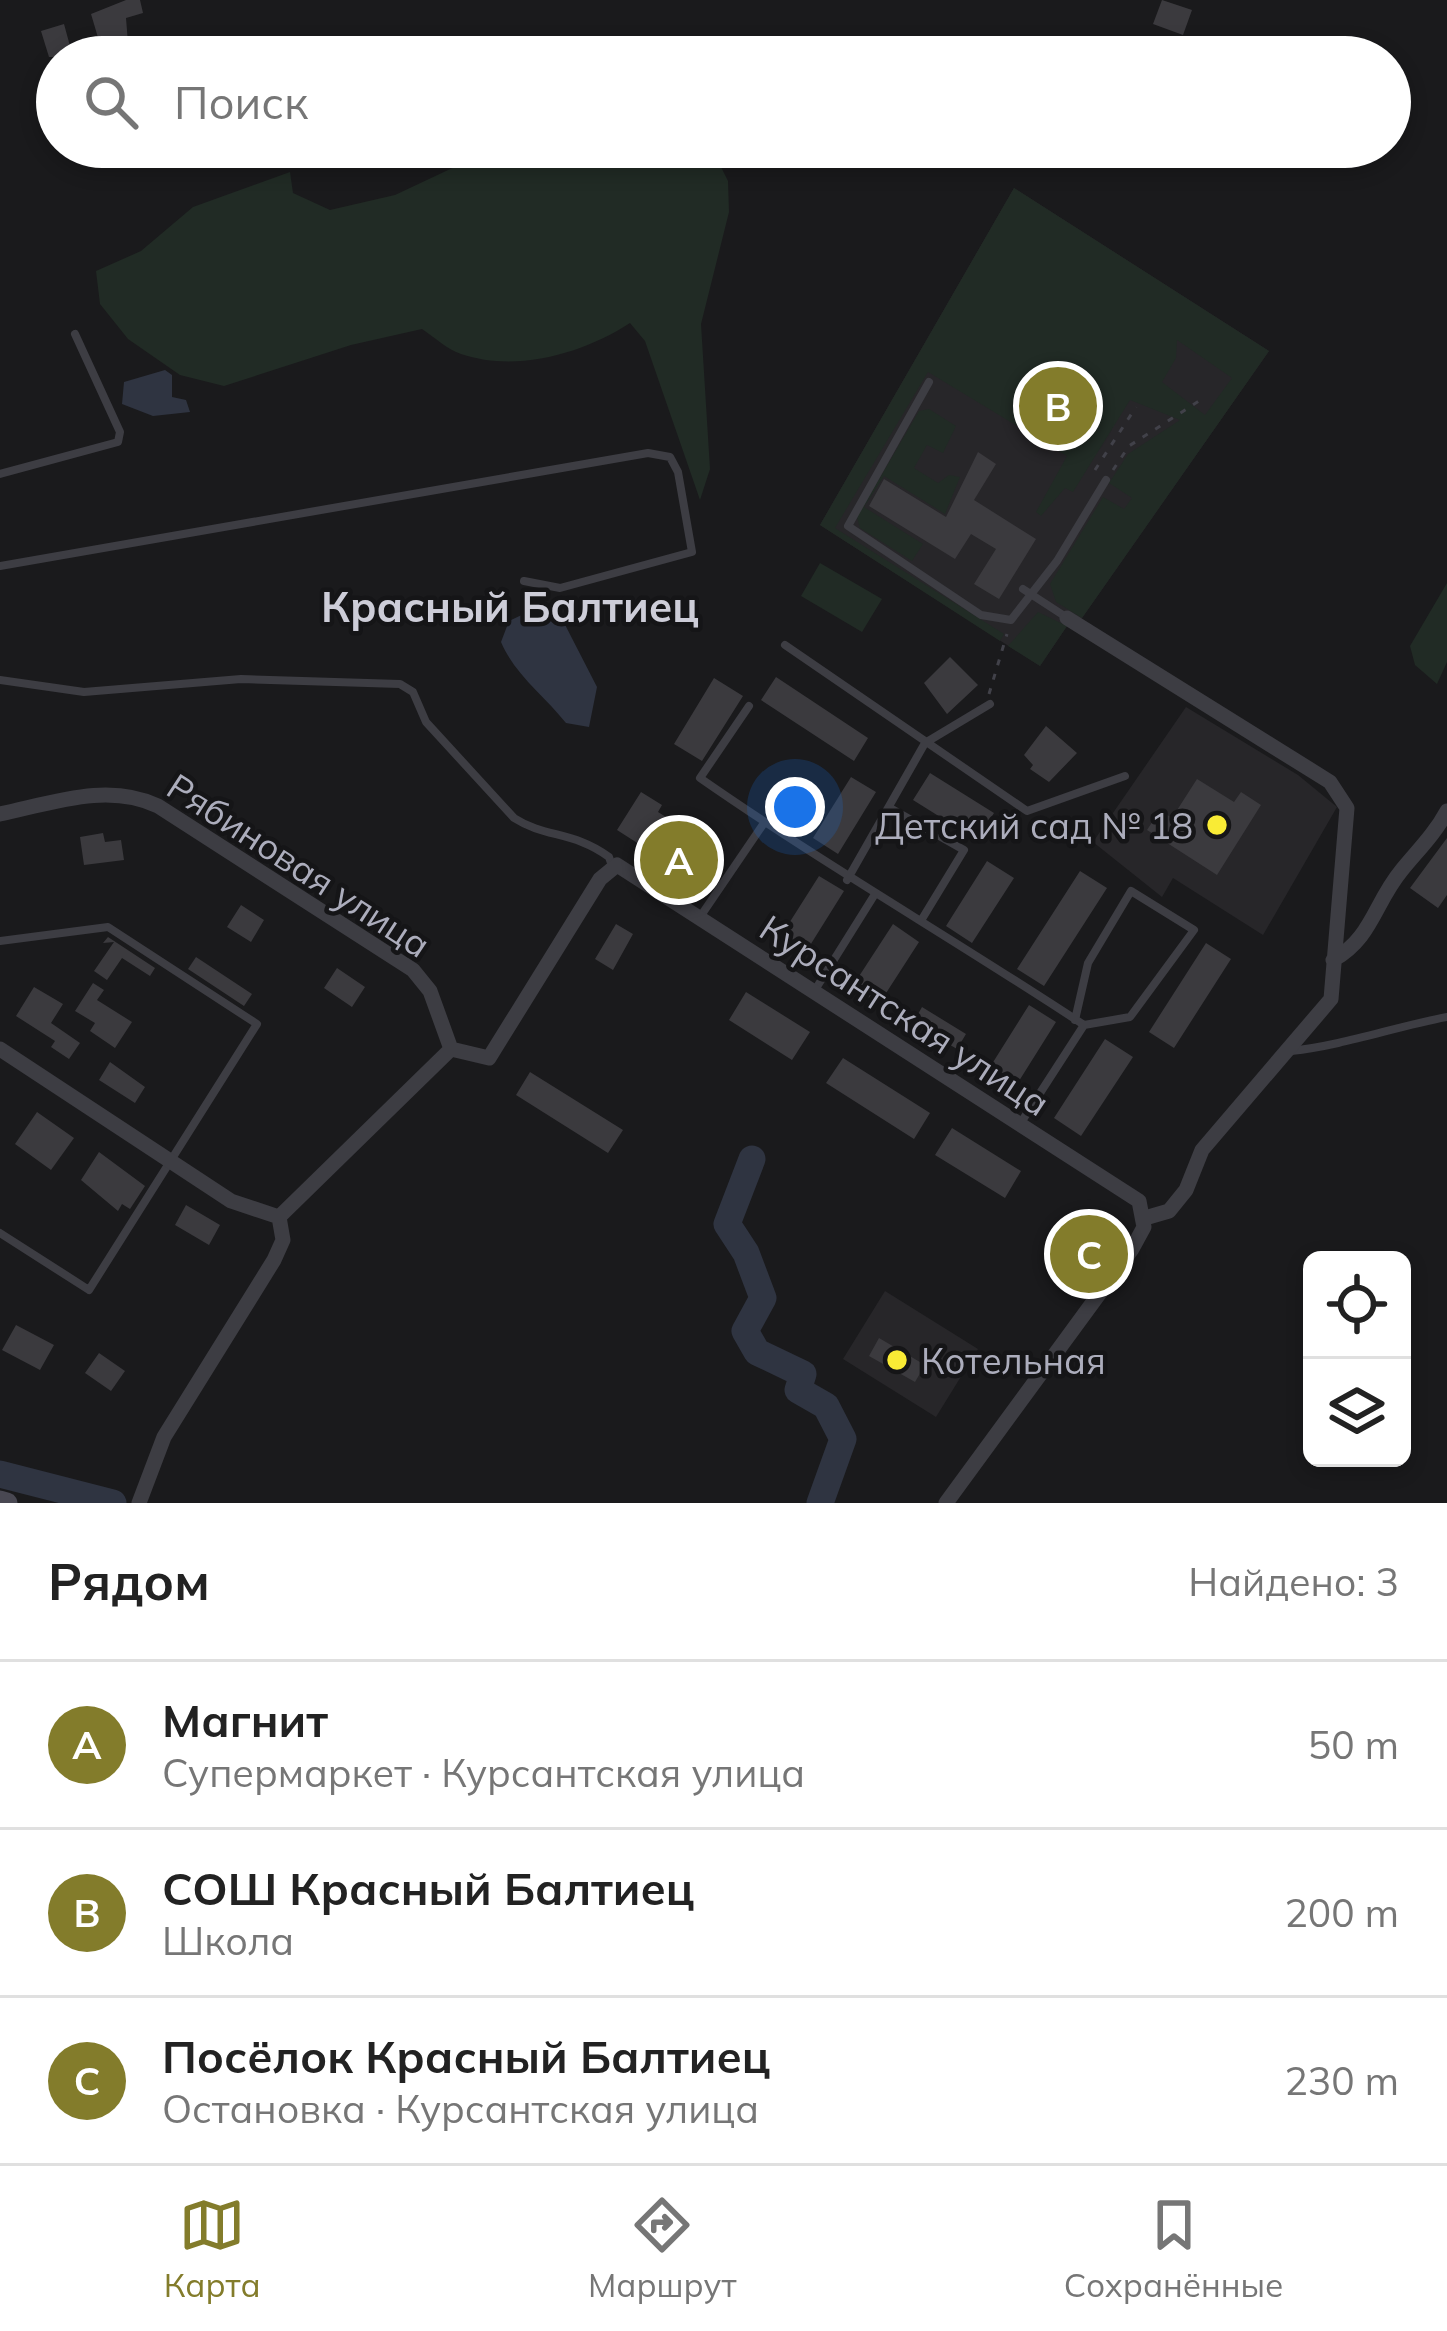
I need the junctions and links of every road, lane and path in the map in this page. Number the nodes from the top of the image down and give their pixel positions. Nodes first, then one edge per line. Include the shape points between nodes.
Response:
1 (75, 334) dead end
2 (929, 382) dead end
3 (1199, 401) dead end
4 (1136, 406) dead end
5 (0, 474) edge
6 (1106, 480) junction
7 (0, 566) edge
8 (524, 581) dead end
9 (1027, 592) junction
10 (1067, 618) joint
11 (1006, 620) junction
12 (785, 645) dead end
13 (0, 680) edge
14 (990, 704) joint
15 (749, 706) dead end
16 (925, 743) junction
17 (1126, 776) dead end
18 (890, 808) junction
19 (1447, 811) edge
20 (0, 814) edge
21 (764, 823) junction
22 (612, 866) junction
23 (847, 880) junction
24 (874, 894) junction
25 (700, 918) junction
26 (922, 920) junction
27 (0, 941) edge
28 (1333, 960) junction
29 (812, 993) junction
30 (1447, 1017) edge
31 (1079, 1023) junction
32 (0, 1049) edge
33 (451, 1049) junction
34 (1289, 1052) junction
35 (1020, 1124) junction
36 (169, 1160) junction
37 (1144, 1214) junction
38 (279, 1217) junction
39 (0, 1233) edge
40 (139, 1503) edge
41 (946, 1503) edge

1 - 5 lane via 121,432 118,442
2 - 11 lane via 848,526 981,615
3 - 6 path via 1130,446
4 - 6 path via 1095,470
6 - 9 lane
7 - 8 lane via 648,453 670,457 692,552 560,588
9 - 10 lane
9 - 11 lane
10 - 28 street via 1340,793 1347,826
11 - 14 path
12 - 16 lane
13 - 22 lane via 84,692 241,679 400,684 514,818 574,835
14 - 16 lane
15 - 21 lane via 700,778
16 - 17 lane via 1027,811
16 - 18 lane
18 - 23 lane
18 - 26 lane via 964,850
19 - 28 street via 1398,874 1369,931
20 - 33 street, Рябиновая улица via 106,794 158,806 413,970 430,991
21 - 23 lane
21 - 25 lane
22 - 25 street, Курсантская улица
22 - 33 street via 489,1058
23 - 24 lane
24 - 26 lane
24 - 29 lane
25 - 29 street, Курсантская улица
26 - 31 lane
27 - 36 lane via 108,928 257,1024
28 - 34 street via 1331,998
29 - 35 street, Курсантская улица
30 - 34 lane
31 - 31 lane via 1130,1017 1195,930 1131,891 1088,963
31 - 35 lane
32 - 36 street
33 - 38 street
34 - 37 street via 1202,1150 1169,1211
35 - 37 street, Курсантская улица via 1130,1193
36 - 38 street via 231,1201
36 - 39 lane via 89,1289
37 - 41 street via 1132,1249
38 - 40 street via 283,1240 274,1260 164,1437

